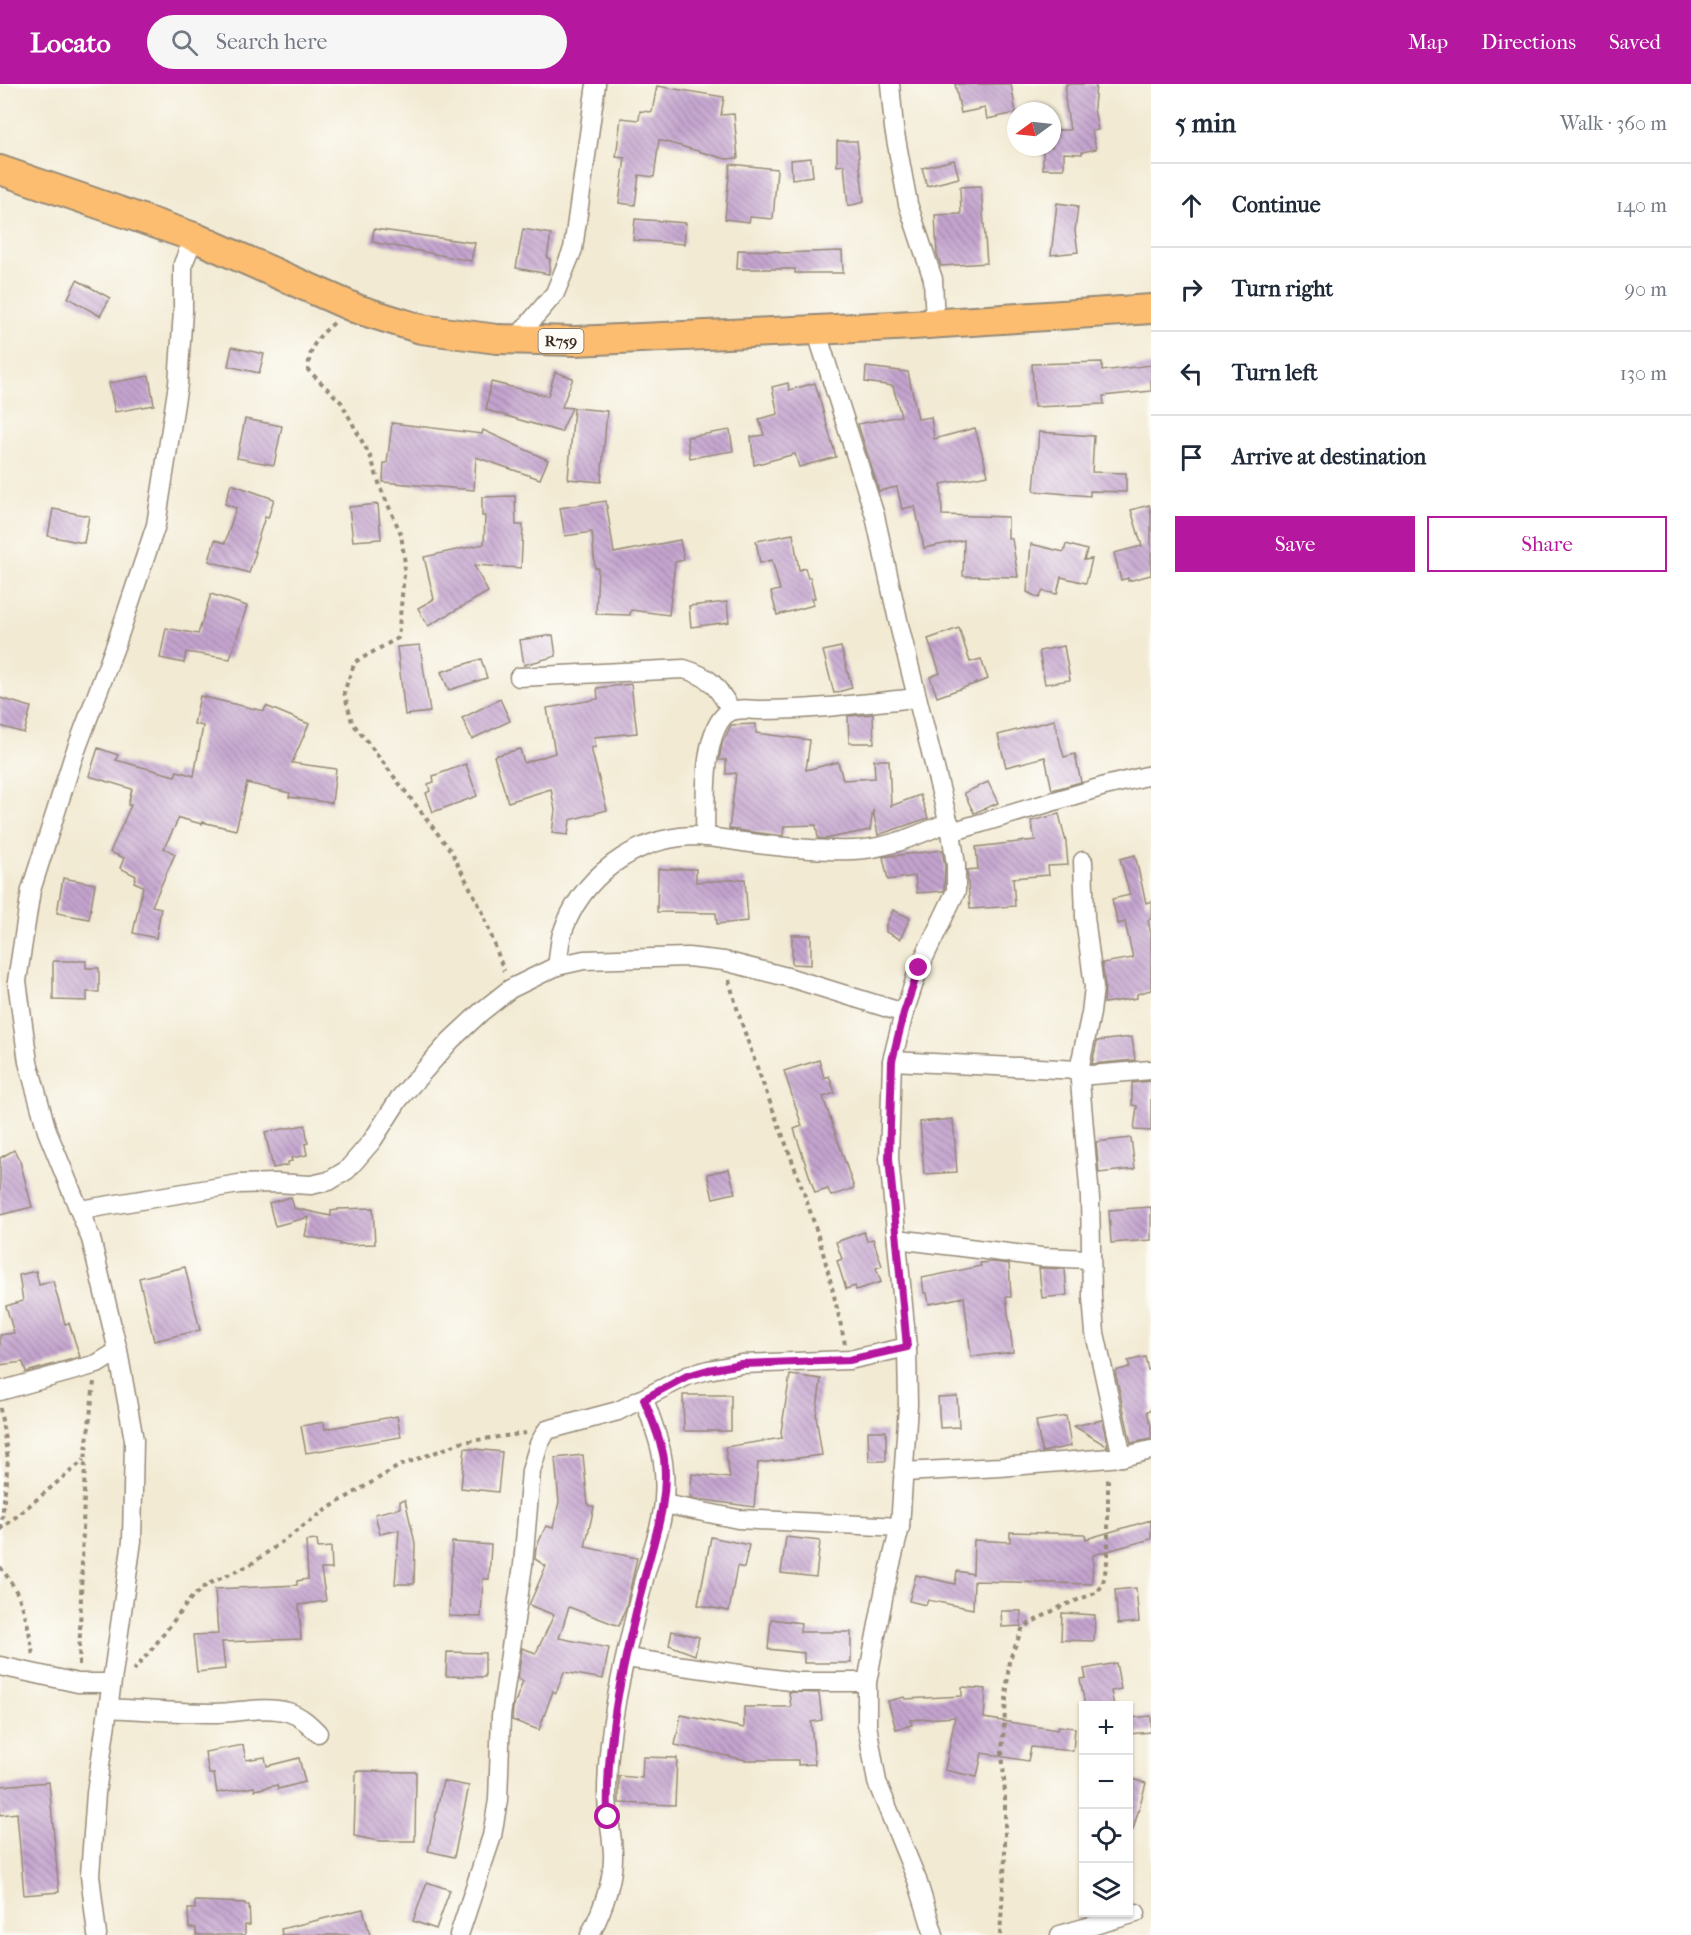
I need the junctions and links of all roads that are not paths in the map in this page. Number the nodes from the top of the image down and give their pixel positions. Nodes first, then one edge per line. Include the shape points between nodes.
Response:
1 (596, 84) edge
2 (890, 84) edge
3 (0, 170) edge
4 (194, 237) junction
5 (1151, 309) edge
6 (934, 324) junction
7 (816, 330) junction
8 (515, 340) junction
9 (519, 677) dead end
10 (917, 698) junction
11 (732, 710) junction
12 (1151, 776) edge
13 (950, 827) junction
14 (705, 837) junction
15 (1083, 861) dead end
16 (557, 966) junction
17 (904, 1013) junction
18 (892, 1061) junction
19 (1151, 1070) edge
20 (1079, 1073) junction
21 (80, 1210) junction
22 (897, 1239) junction
23 (1090, 1259) junction
24 (907, 1347) junction
25 (118, 1351) junction
26 (0, 1391) edge
27 (644, 1399) junction
28 (1151, 1450) edge
29 (1115, 1457) junction
30 (903, 1472) junction
31 (664, 1504) junction
32 (900, 1527) junction
33 (626, 1658) junction
34 (0, 1666) edge
35 (867, 1683) junction
36 (109, 1694) junction
37 (318, 1733) dead end
38 (1136, 1913) dead end
39 (97, 1935) edge
40 (459, 1935) edge
41 (590, 1935) edge
42 (934, 1935) edge
43 (1060, 1935) edge

1 - 8 street via 573,249 555,293
2 - 6 street via 908,204 933,279
3 - 4 main road, R759
4 - 8 main road, R759 via 357,309 421,329
4 - 21 street via 183,264 178,384 156,525 73,758 31,890 17,981 28,1062 47,1131
5 - 6 main road, R759
6 - 7 main road, R759
7 - 8 main road, R759
7 - 10 street via 875,516
9 - 11 street via 684,669 714,682
10 - 11 street via 792,710
10 - 13 street
11 - 14 street via 723,716 715,731 707,765
12 - 13 street
13 - 14 street via 887,846 853,850 788,848
13 - 17 street via 956,891 919,968
14 - 16 street via 657,843 614,861 592,882 571,914
15 - 20 street via 1094,987
16 - 17 street via 584,960 688,957 724,961
16 - 21 street via 510,989 451,1040 399,1099 372,1141 347,1170 329,1181 311,1185 239,1184
17 - 18 street
18 - 20 street
18 - 22 street via 889,1158
19 - 20 street
20 - 23 street via 1090,1198
21 - 25 street via 91,1239
22 - 23 street via 1041,1257
22 - 24 street
23 - 29 street via 1095,1333
24 - 27 street via 849,1360 741,1364 708,1370 687,1376
24 - 30 street
25 - 26 street via 97,1364
25 - 36 street via 134,1440 132,1541
27 - 31 street via 664,1460
27 - 40 street via 618,1411 547,1430 539,1444 531,1471 523,1565 502,1706 498,1800 492,1836
28 - 29 street
29 - 30 street
30 - 32 street
31 - 32 street via 738,1520
31 - 33 street
32 - 35 street
33 - 35 street via 796,1683
33 - 41 street via 609,1751 607,1793 612,1875
34 - 36 street
35 - 42 street via 867,1725 877,1782 917,1880
36 - 37 street via 192,1713 259,1708 288,1712 305,1720
36 - 39 street via 90,1875
38 - 43 street

